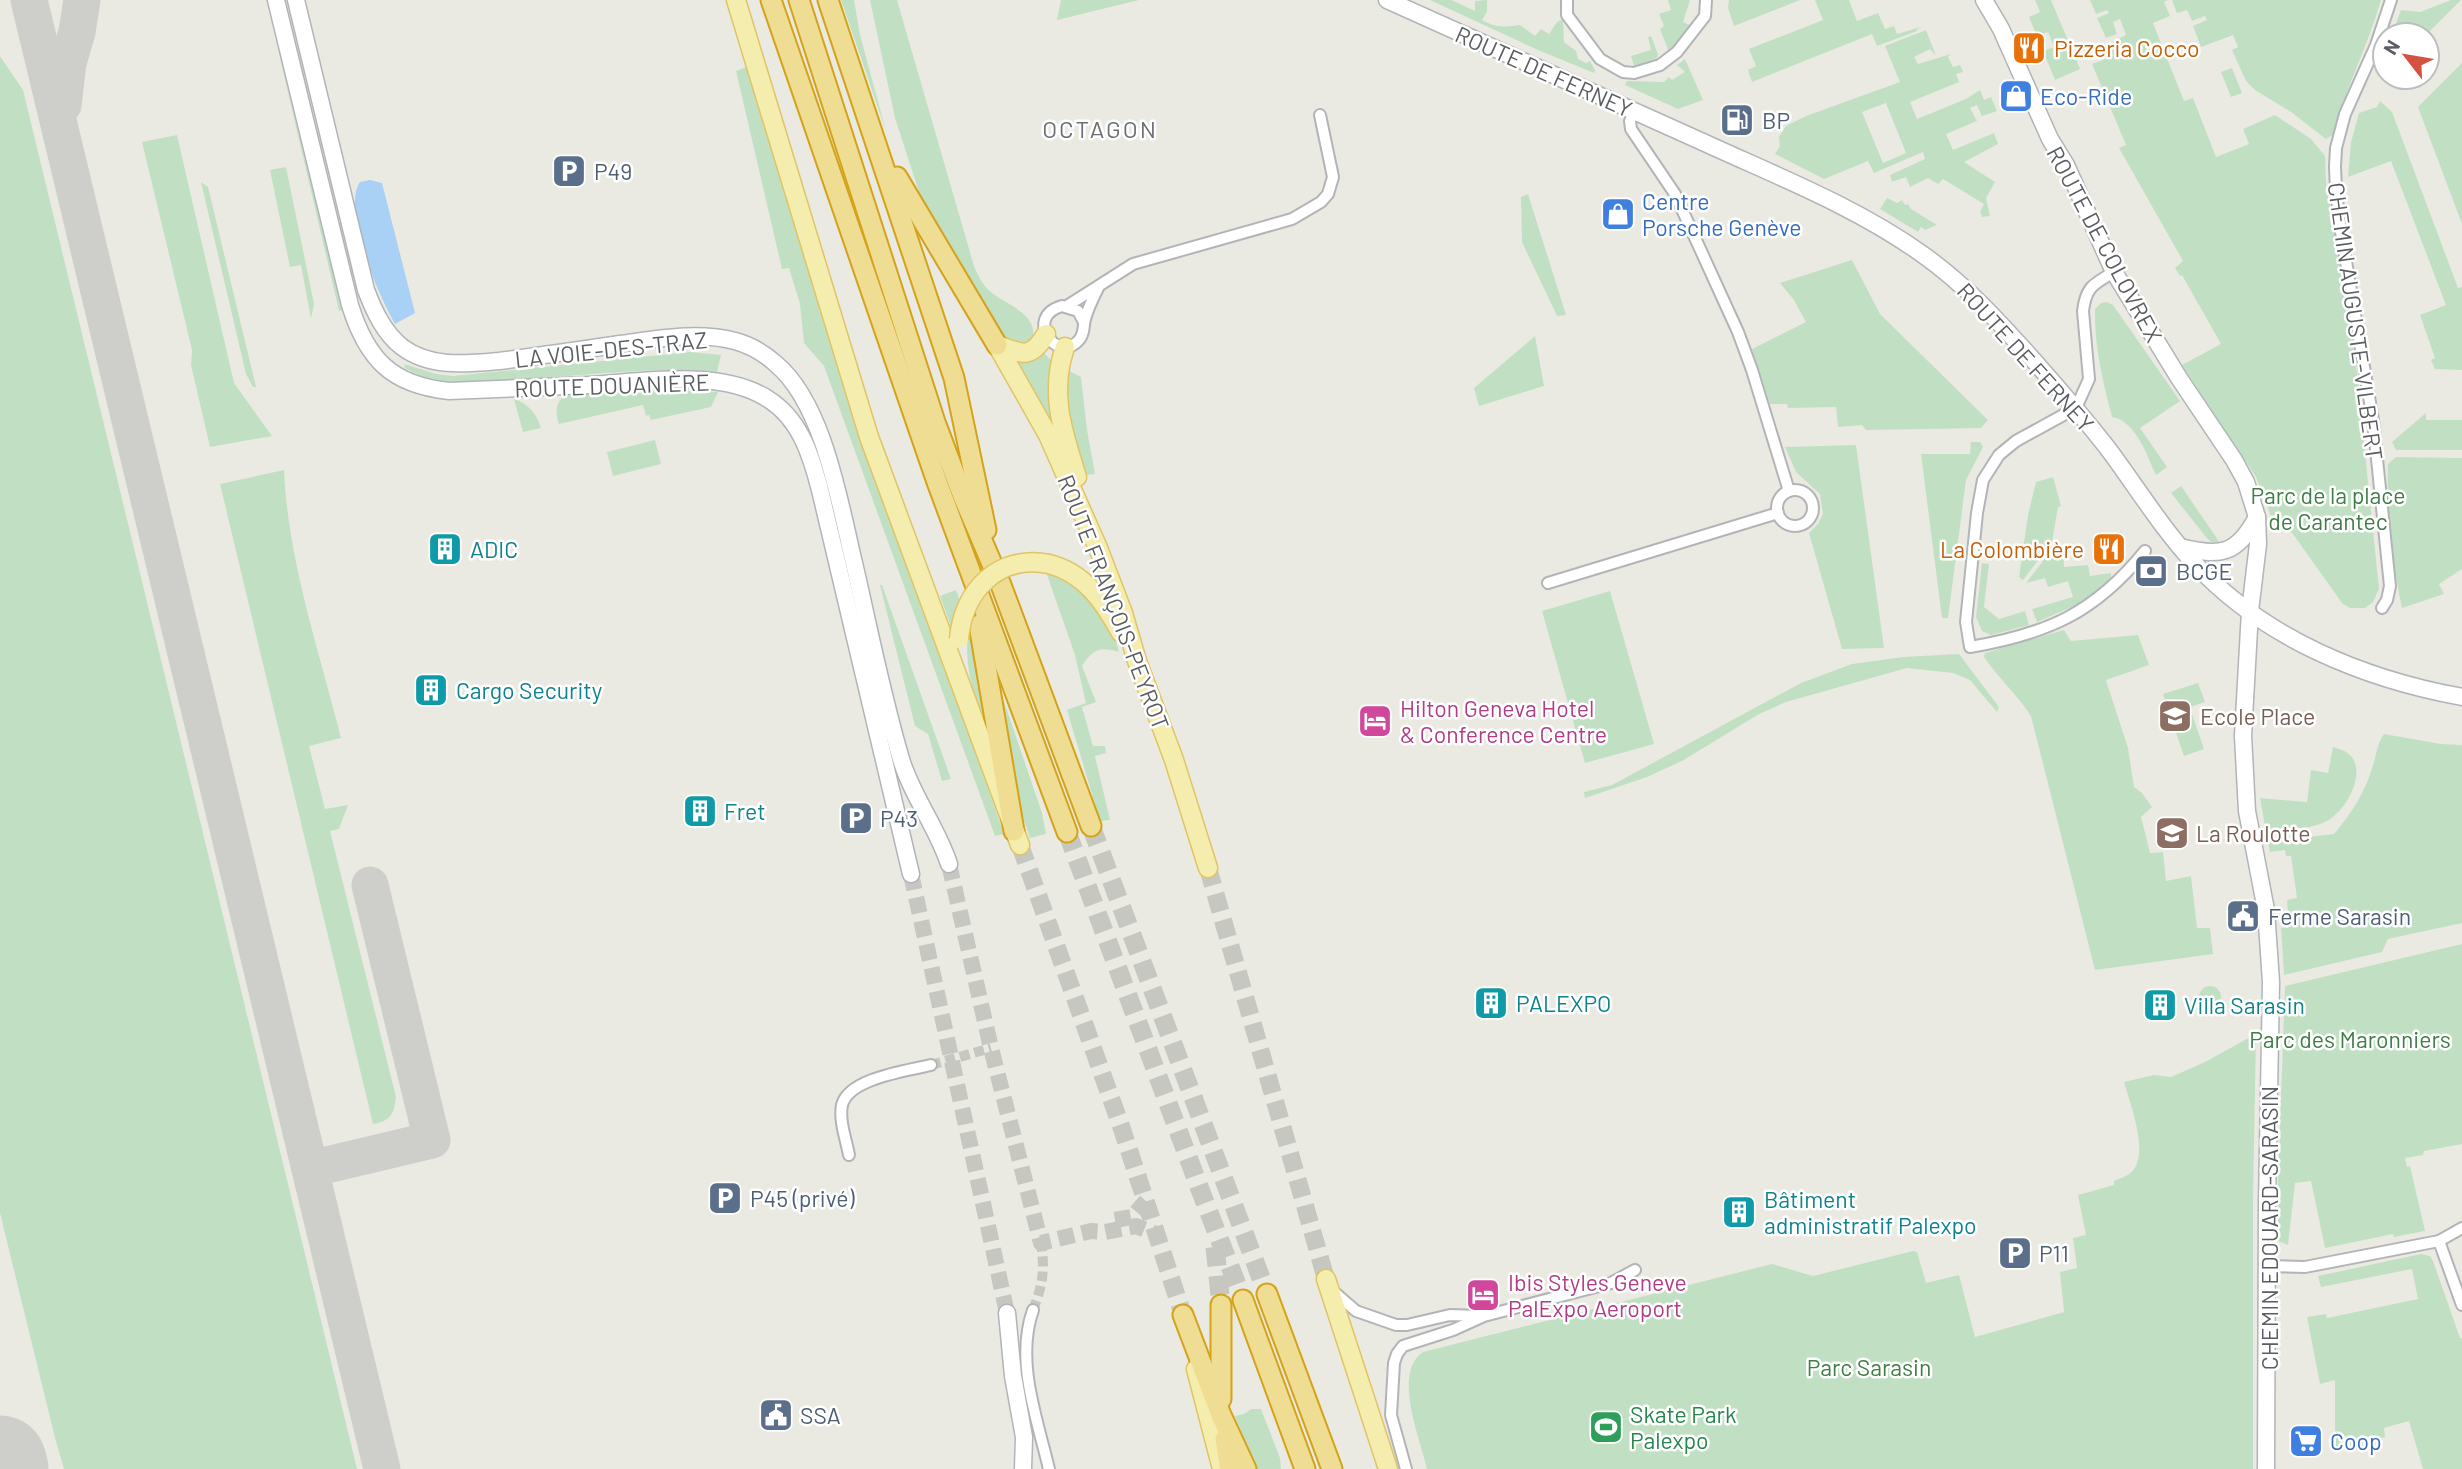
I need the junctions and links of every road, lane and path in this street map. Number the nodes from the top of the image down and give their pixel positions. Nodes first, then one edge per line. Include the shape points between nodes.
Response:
1 (276, 0) edge
2 (296, 0) edge
3 (736, 0) edge
4 (761, 0) edge
5 (771, 0) edge
6 (799, 0) edge
7 (828, 0) edge
8 (1387, 0) edge
9 (1567, 0) edge
10 (1706, 0) edge
11 (1984, 0) edge
12 (2391, 0) edge
13 (799, 82) junction
14 (1634, 111) junction
15 (1320, 115) dead end
16 (877, 143) junction
17 (2114, 271) junction
18 (1098, 288) junction
19 (1067, 306) junction
20 (1084, 322) junction
21 (1046, 334) junction
22 (997, 345) junction
23 (1065, 346) junction
24 (2076, 408) junction
25 (1789, 491) junction
26 (1778, 513) junction
27 (2257, 517) junction
28 (959, 542) junction
29 (2180, 547) junction
30 (1098, 548) junction
31 (2145, 551) dead end
32 (994, 568) junction
33 (1548, 583) dead end
34 (2382, 608) dead end
35 (2250, 611) junction
36 (1137, 661) junction
37 (964, 692) junction
38 (2462, 697) edge
39 (1091, 826) tunnel mouth
40 (1067, 832) tunnel mouth
41 (1017, 838) joint
42 (949, 864) tunnel mouth
43 (1208, 868) tunnel mouth
44 (911, 874) tunnel mouth
45 (931, 1065) tunnel mouth
46 (849, 1155) dead end
47 (2462, 1228) edge
48 (2439, 1241) junction
49 (2267, 1266) junction
50 (1635, 1270) dead end
51 (1328, 1283) joint
52 (1267, 1294) tunnel mouth
53 (1243, 1300) tunnel mouth
54 (1221, 1305) tunnel mouth
55 (2462, 1305) edge
56 (1033, 1310) tunnel mouth
57 (1007, 1313) tunnel mouth
58 (1183, 1315) joint
59 (1484, 1316) junction
60 (1221, 1415) junction
61 (1023, 1469) edge
62 (1049, 1469) edge
63 (1222, 1469) edge
64 (1230, 1469) edge
65 (1246, 1469) edge
66 (1305, 1469) edge
67 (1332, 1469) edge
68 (1388, 1469) edge
69 (1406, 1469) edge
70 (2266, 1469) edge

1 - 44 street, ROUTE DOUANIÈRE via 353,314 366,346 388,371 428,389 449,391 717,381 748,388 774,403 793,422 808,450 820,490
2 - 42 street, LA VOIE-DES-TRAZ via 366,290 386,330 402,347 434,361 473,363 713,337 754,349 791,380 810,414 834,480 905,769
3 - 37 main road via 869,437
4 - 13 highway
5 - 13 highway
6 - 32 highway via 935,422
7 - 16 highway
8 - 14 street, ROUTE DE FERNEY
9 - 10 street via 1567,15 1600,59 1634,73 1660,65 1677,52 1705,16
11 - 17 street, ROUTE DE COLOVREX
12 - 34 street, CHEMIN AUGUSTE-VILBERT via 2345,114 2335,166 2341,232 2373,420 2390,586
13 - 28 highway
14 - 24 street, ROUTE DE FERNEY via 1815,193 1906,243 1962,284
14 - 25 street via 1631,129 1675,194 1738,332
15 - 18 street via 1333,177 1321,202 1292,219 1133,264
16 - 22 highway
16 - 32 highway via 954,379
17 - 24 street via 2091,285 2085,300 2089,379
17 - 27 street, ROUTE DE COLOVREX via 2234,460
18 - 19 street
18 - 20 street
19 - 20 street via 1078,311
19 - 21 street via 1047,316
20 - 23 street via 1082,337
21 - 22 main road via 1037,348 1025,353
21 - 23 street
22 - 30 main road, ROUTE FRANÇOIS-PEYROT via 1048,435
23 - 30 main road via 1058,374 1062,428
24 - 29 street, ROUTE DE FERNEY
24 - 31 street via 2016,441 1983,480 1966,622 1970,647 2060,623 2102,596
25 - 26 street via 1780,498
25 - 26 street via 1809,497 1809,518 1798,525 1788,524
26 - 33 street
27 - 29 street via 2241,541 2227,551 2207,553
27 - 35 street, ROUTE DE COLOVREX
28 - 40 highway
28 - 41 highway via 985,652
29 - 35 street, ROUTE DE FERNEY via 2213,582
30 - 36 main road, ROUTE FRANÇOIS-PEYROT
32 - 39 highway
35 - 38 street, ROUTE DE FERNEY via 2363,672
35 - 49 street, CHEMIN EDOUARD-SARASIN via 2244,770 2266,910 2271,982
36 - 37 main road, bridge via 1110,613 1071,572 1037,562 1013,564 988,577 967,605 959,639
36 - 43 main road, ROUTE FRANÇOIS-PEYROT
37 - 41 main road
45 - 46 street via 866,1082 847,1095 841,1120
47 - 48 street
48 - 49 street via 2305,1267
48 - 55 street
49 - 70 street, CHEMIN EDOUARD-SARASIN
50 - 59 street via 1611,1283
51 - 59 street via 1356,1311 1396,1325 1450,1315
51 - 68 main road
52 - 67 highway
53 - 66 highway
54 - 60 highway
56 - 62 street via 1025,1345
57 - 61 street via 1024,1437
58 - 60 highway
58 - 63 main road
59 - 69 street via 1409,1343 1397,1354 1391,1415
60 - 64 highway
60 - 65 highway

